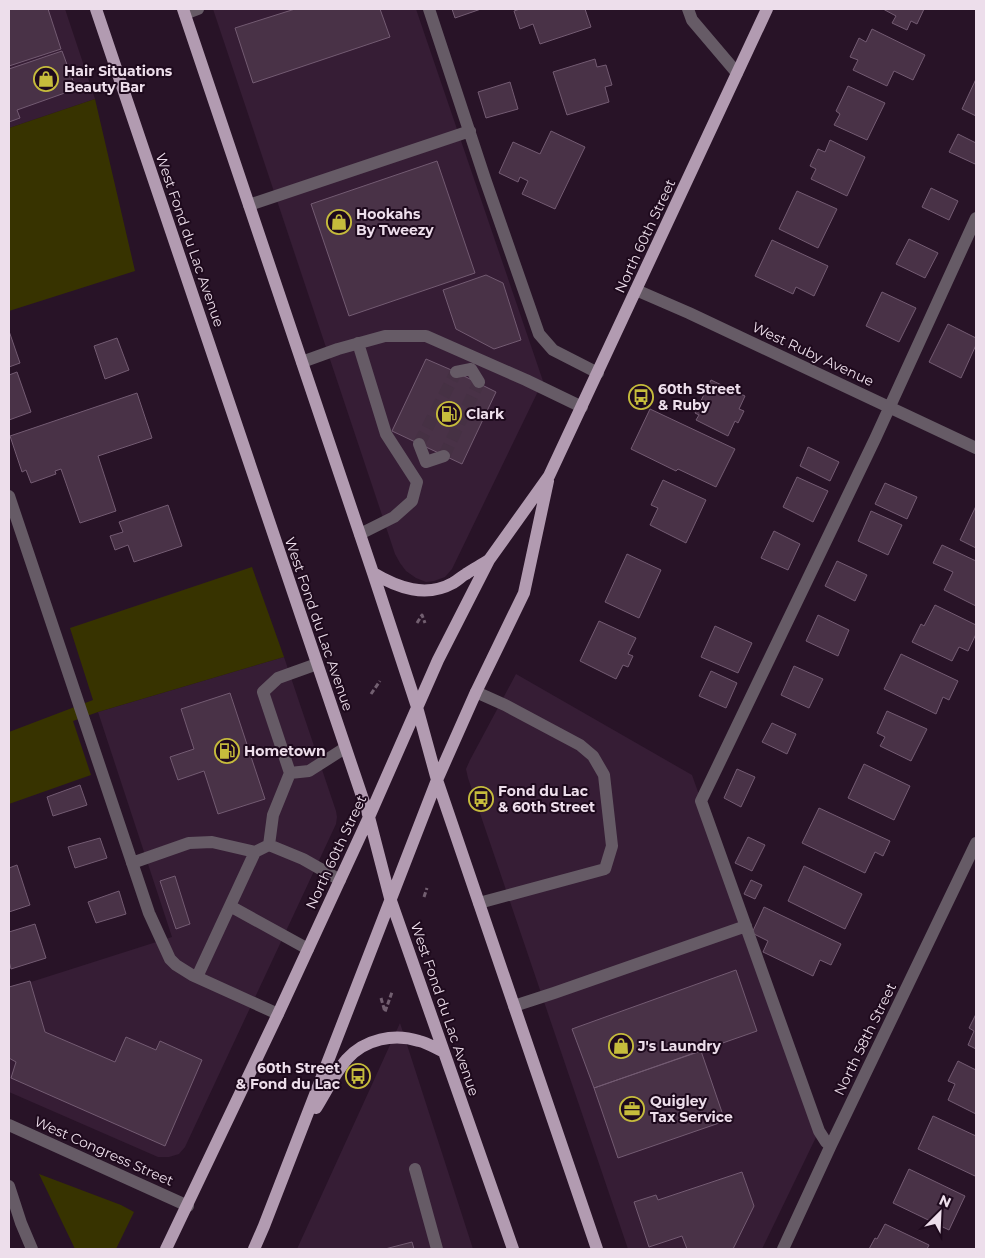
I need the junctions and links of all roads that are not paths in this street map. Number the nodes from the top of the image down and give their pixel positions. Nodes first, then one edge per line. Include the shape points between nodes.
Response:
1 (96, 9) edge
2 (198, 9) edge
3 (429, 9) edge
4 (688, 9) edge
5 (767, 9) edge
6 (184, 11) edge
7 (737, 73) junction
8 (470, 131) junction
9 (249, 205) junction
10 (976, 218) edge
11 (636, 290) junction
12 (358, 343) junction
13 (302, 362) junction
14 (473, 363) junction
15 (456, 372) tunnel mouth
16 (598, 373) junction
17 (479, 382) tunnel mouth
18 (582, 407) junction
19 (890, 407) junction
20 (420, 444) dead end
21 (976, 448) edge
22 (444, 456) dead end
23 (426, 462) junction
24 (550, 476) junction
25 (417, 482) junction
26 (9, 496) edge
27 (360, 534) junction
28 (490, 560) junction
29 (373, 573) junction
30 (317, 664) junction
31 (476, 692) junction
32 (417, 707) junction
33 (345, 748) junction
34 (290, 773) junction
35 (436, 780) junction
36 (369, 817) junction
37 (976, 843) edge
38 (269, 844) junction
39 (255, 852) junction
40 (132, 863) junction
41 (340, 880) junction
42 (390, 898) junction
43 (479, 902) junction
44 (230, 906) junction
45 (746, 926) junction
46 (308, 949) junction
47 (197, 977) junction
48 (514, 1006) junction
49 (278, 1014) junction
50 (444, 1052) junction
51 (9, 1125) edge
52 (299, 1136) junction
53 (831, 1145) junction
54 (415, 1169) dead end
55 (9, 1186) edge
56 (188, 1206) junction
57 (32, 1249) edge
58 (166, 1249) edge
59 (254, 1249) edge
60 (436, 1249) edge
61 (513, 1249) edge
62 (597, 1249) edge
63 (783, 1249) edge

1 - 30 main road, West Fond du Lac Avenue
2 - 6 street
3 - 8 street
4 - 7 street via 692,20
5 - 7 main road, North 60th Street
6 - 9 main road
7 - 11 main road, North 60th Street
8 - 9 street
8 - 16 street via 539,334 553,350
9 - 13 main road
10 - 19 street
11 - 16 main road, North 60th Street
11 - 19 street, West Ruby Avenue
12 - 13 street
12 - 14 street via 385,336 426,336
12 - 25 street via 386,434
13 - 27 main road
14 - 15 street
14 - 17 street
14 - 18 street via 526,380
16 - 18 main road, North 60th Street
18 - 24 main road, North 60th Street
19 - 21 street, West Ruby Avenue
19 - 45 street via 701,800
20 - 23 street
22 - 23 street
23 - 25 street
24 - 28 main road, North 60th Street
24 - 31 main road, North 60th Street via 524,594
25 - 27 street via 412,501 394,517
26 - 40 street
27 - 29 main road
28 - 29 main road via 454,582 430,590 399,587
28 - 32 main road, North 60th Street
29 - 32 main road
30 - 33 main road, West Fond du Lac Avenue
30 - 34 street via 278,678 263,692
31 - 35 main road, North 60th Street
31 - 43 street via 580,745 593,756 604,775 612,846 605,869
32 - 35 main road
32 - 36 main road, North 60th Street
33 - 34 street via 309,771
33 - 36 main road, West Fond du Lac Avenue
34 - 38 street via 273,815
35 - 42 main road, North 60th Street
35 - 43 main road
36 - 41 main road, North 60th Street
36 - 42 main road, West Fond du Lac Avenue
37 - 53 street, North 58th Street
38 - 39 street
38 - 41 street
39 - 40 street via 212,842 189,843
39 - 44 street
40 - 47 street via 148,913 170,959
41 - 46 main road, North 60th Street
42 - 50 main road, West Fond du Lac Avenue
42 - 52 main road, North 60th Street
43 - 48 main road
44 - 46 street
44 - 47 street
45 - 48 street
45 - 53 street via 819,1132
46 - 49 main road, North 60th Street
47 - 49 street
48 - 62 main road
49 - 56 main road, North 60th Street
50 - 52 main road via 411,1039 382,1039 365,1044 340,1068
50 - 61 main road, West Fond du Lac Avenue
51 - 56 street, West Congress Street
52 - 59 main road, North 60th Street
53 - 63 street, North 58th Street
54 - 60 street
55 - 57 street
56 - 58 main road, North 60th Street

